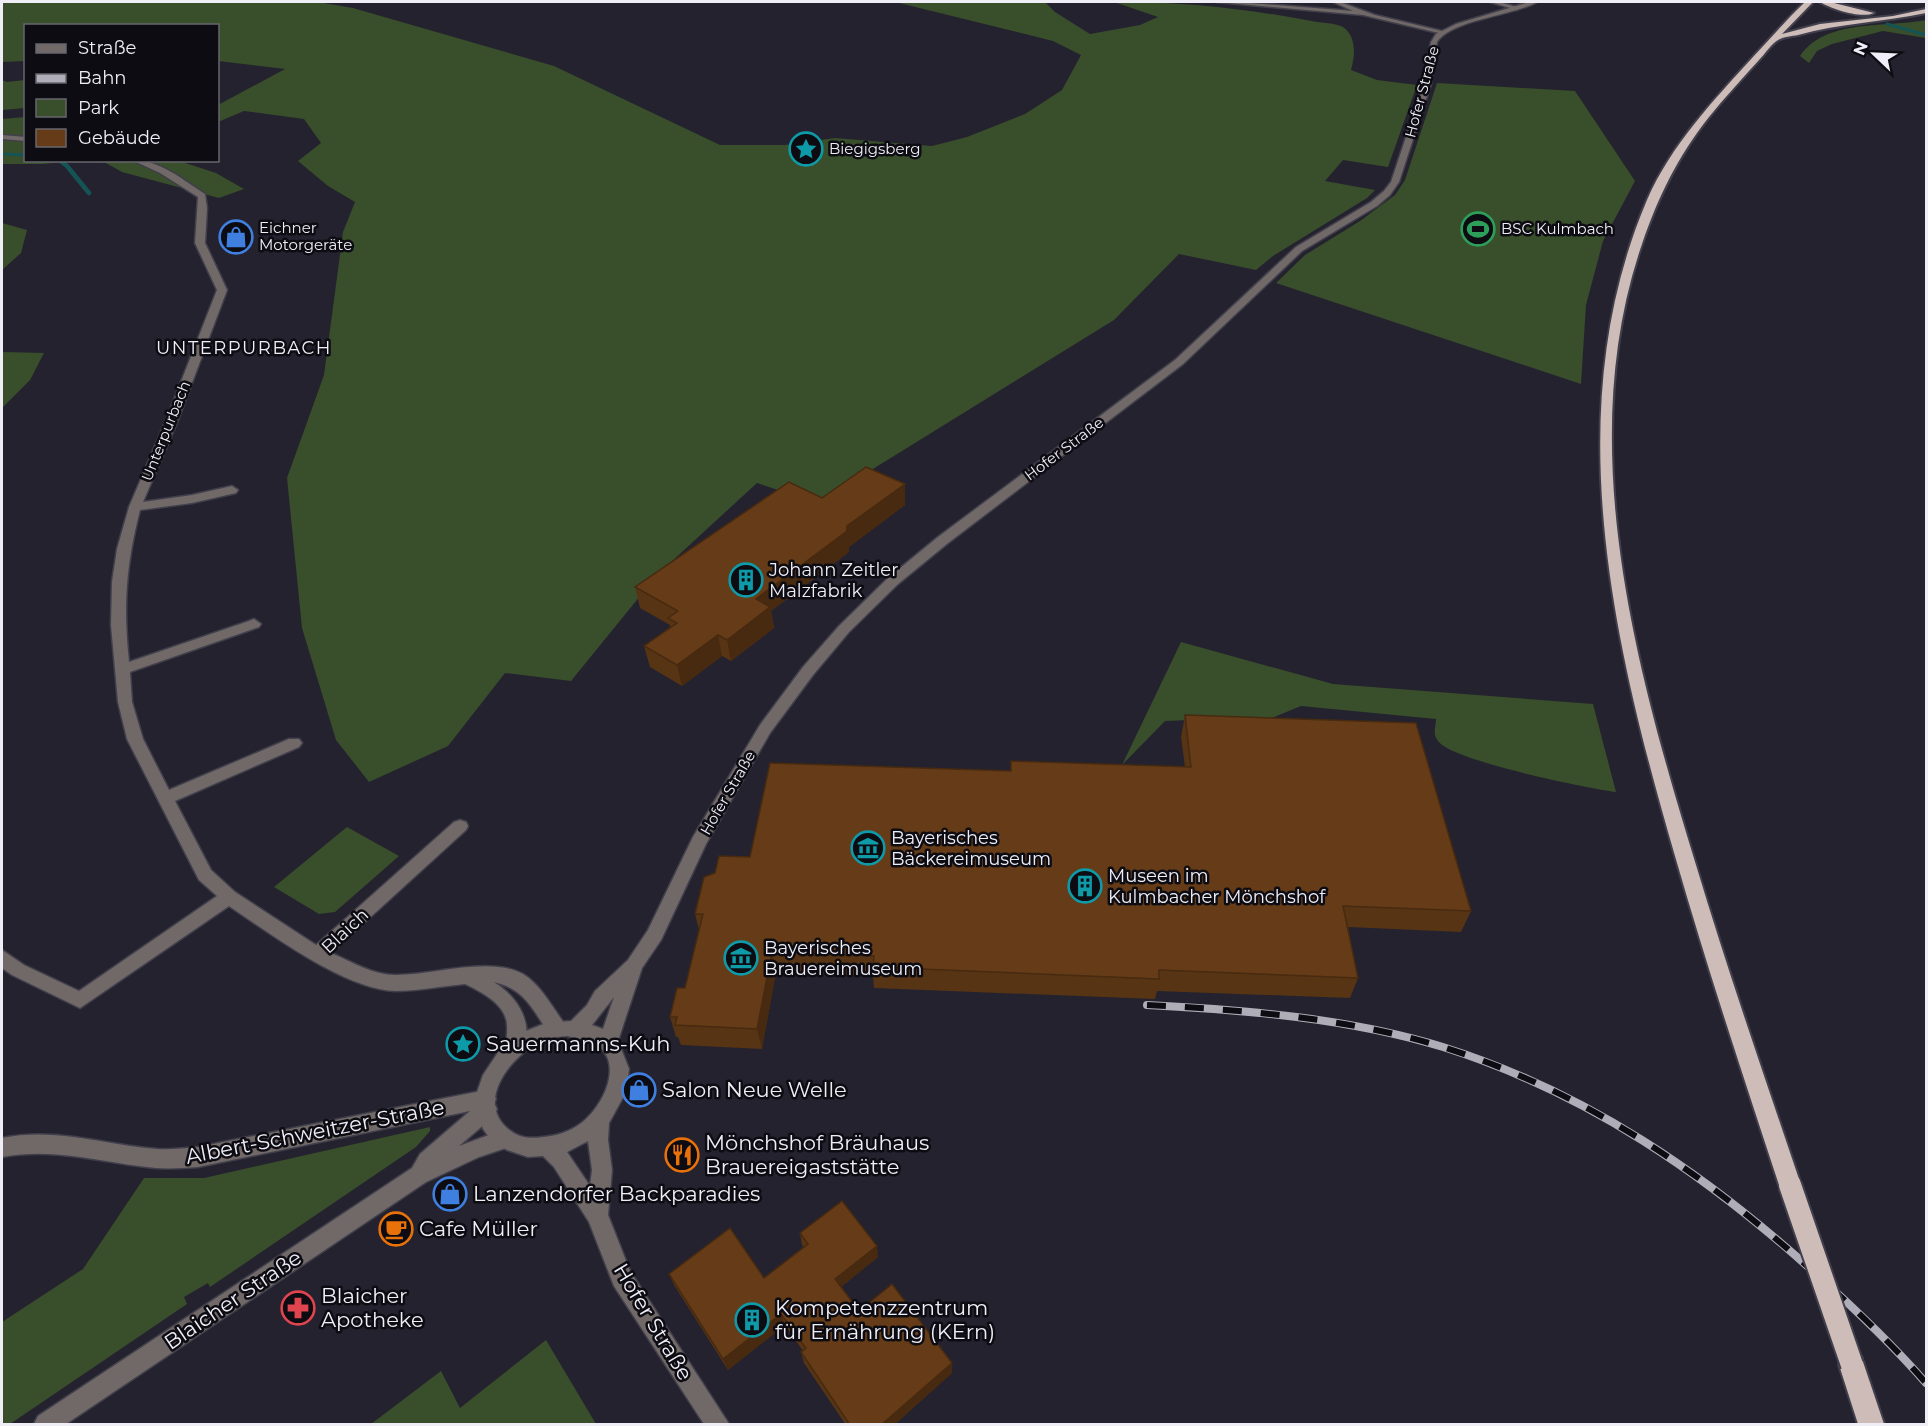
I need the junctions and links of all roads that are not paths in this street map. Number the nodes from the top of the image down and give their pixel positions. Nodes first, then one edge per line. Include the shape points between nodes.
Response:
1 (1220, 2) edge
2 (1270, 2) edge
3 (1336, 2) edge
4 (1493, 2) edge
5 (1534, 2) edge
6 (1824, 2) edge
7 (1805, 3) edge
8 (1297, 8) junction
9 (1517, 8) junction
10 (1923, 13) edge
11 (1361, 14) junction
12 (1443, 32) junction
13 (1774, 39) junction
14 (2, 137) edge
15 (24, 139) edge
16 (141, 162) edge
17 (232, 490) dead end
18 (135, 507) junction
19 (254, 624) dead end
20 (123, 669) junction
21 (294, 743) dead end
22 (165, 798) junction
23 (460, 826) dead end
24 (229, 897) junction
25 (317, 955) junction
26 (2, 958) edge
27 (634, 965) junction
28 (468, 977) junction
29 (567, 1028) junction
30 (608, 1043) junction
31 (515, 1047) junction
32 (486, 1104) junction
33 (599, 1122) junction
34 (505, 1139) junction
35 (3, 1145) edge
36 (548, 1148) junction
37 (419, 1175) junction
38 (597, 1215) junction
39 (46, 1425) edge
40 (717, 1425) edge
41 (1871, 1425) edge

1 - 8 street
2 - 8 street
3 - 11 street
4 - 9 street
5 - 9 street, Hofer Straße
6 - 10 highway via 1866,13
7 - 13 highway
8 - 11 street
9 - 12 street, Hofer Straße
10 - 13 highway via 1820,26
11 - 12 street
12 - 27 street, Hofer Straße via 1434,42 1427,84 1395,182 1387,193 1299,249 1179,362 943,540 844,629 765,729
13 - 41 highway, bridge via 1714,102 1676,155 1631,256 1618,308 1607,387 1608,517 1620,605 1641,701 1681,847
14 - 15 street
16 - 18 street, Unterpurbach via 202,196 200,243 222,290
17 - 18 street, Unterpurbach
18 - 20 street, Unterpurbach via 119,582
19 - 20 street
20 - 22 street, Unterpurbach via 125,702 135,739
21 - 22 street
22 - 24 street, Unterpurbach via 205,875
23 - 25 street, Blaich
24 - 25 street, Unterpurbach
24 - 26 street via 80,1000
25 - 28 street, Blaich via 370,979 395,983
27 - 29 street, Hofer Straße via 602,997 594,1011
27 - 30 street, Hofer Straße
28 - 29 street, Blaich via 494,974 515,979
28 - 31 street via 484,984 509,1006 516,1019
29 - 30 street via 594,1033
29 - 31 street via 528,1039
30 - 33 street via 617,1056 619,1089
31 - 32 street via 495,1071
32 - 34 street via 490,1121
32 - 35 street, Albert-Schweitzer-Straße via 198,1157 153,1158 76,1144
32 - 37 street, Blaicher Straße via 427,1161
33 - 36 street via 567,1143
33 - 38 street, Hofer Straße via 602,1170
34 - 36 street via 532,1148
34 - 37 street, Blaicher Straße via 478,1147
36 - 38 street, Hofer Straße via 561,1160
37 - 39 street, Blaicher Straße
38 - 40 street, Hofer Straße via 622,1278

